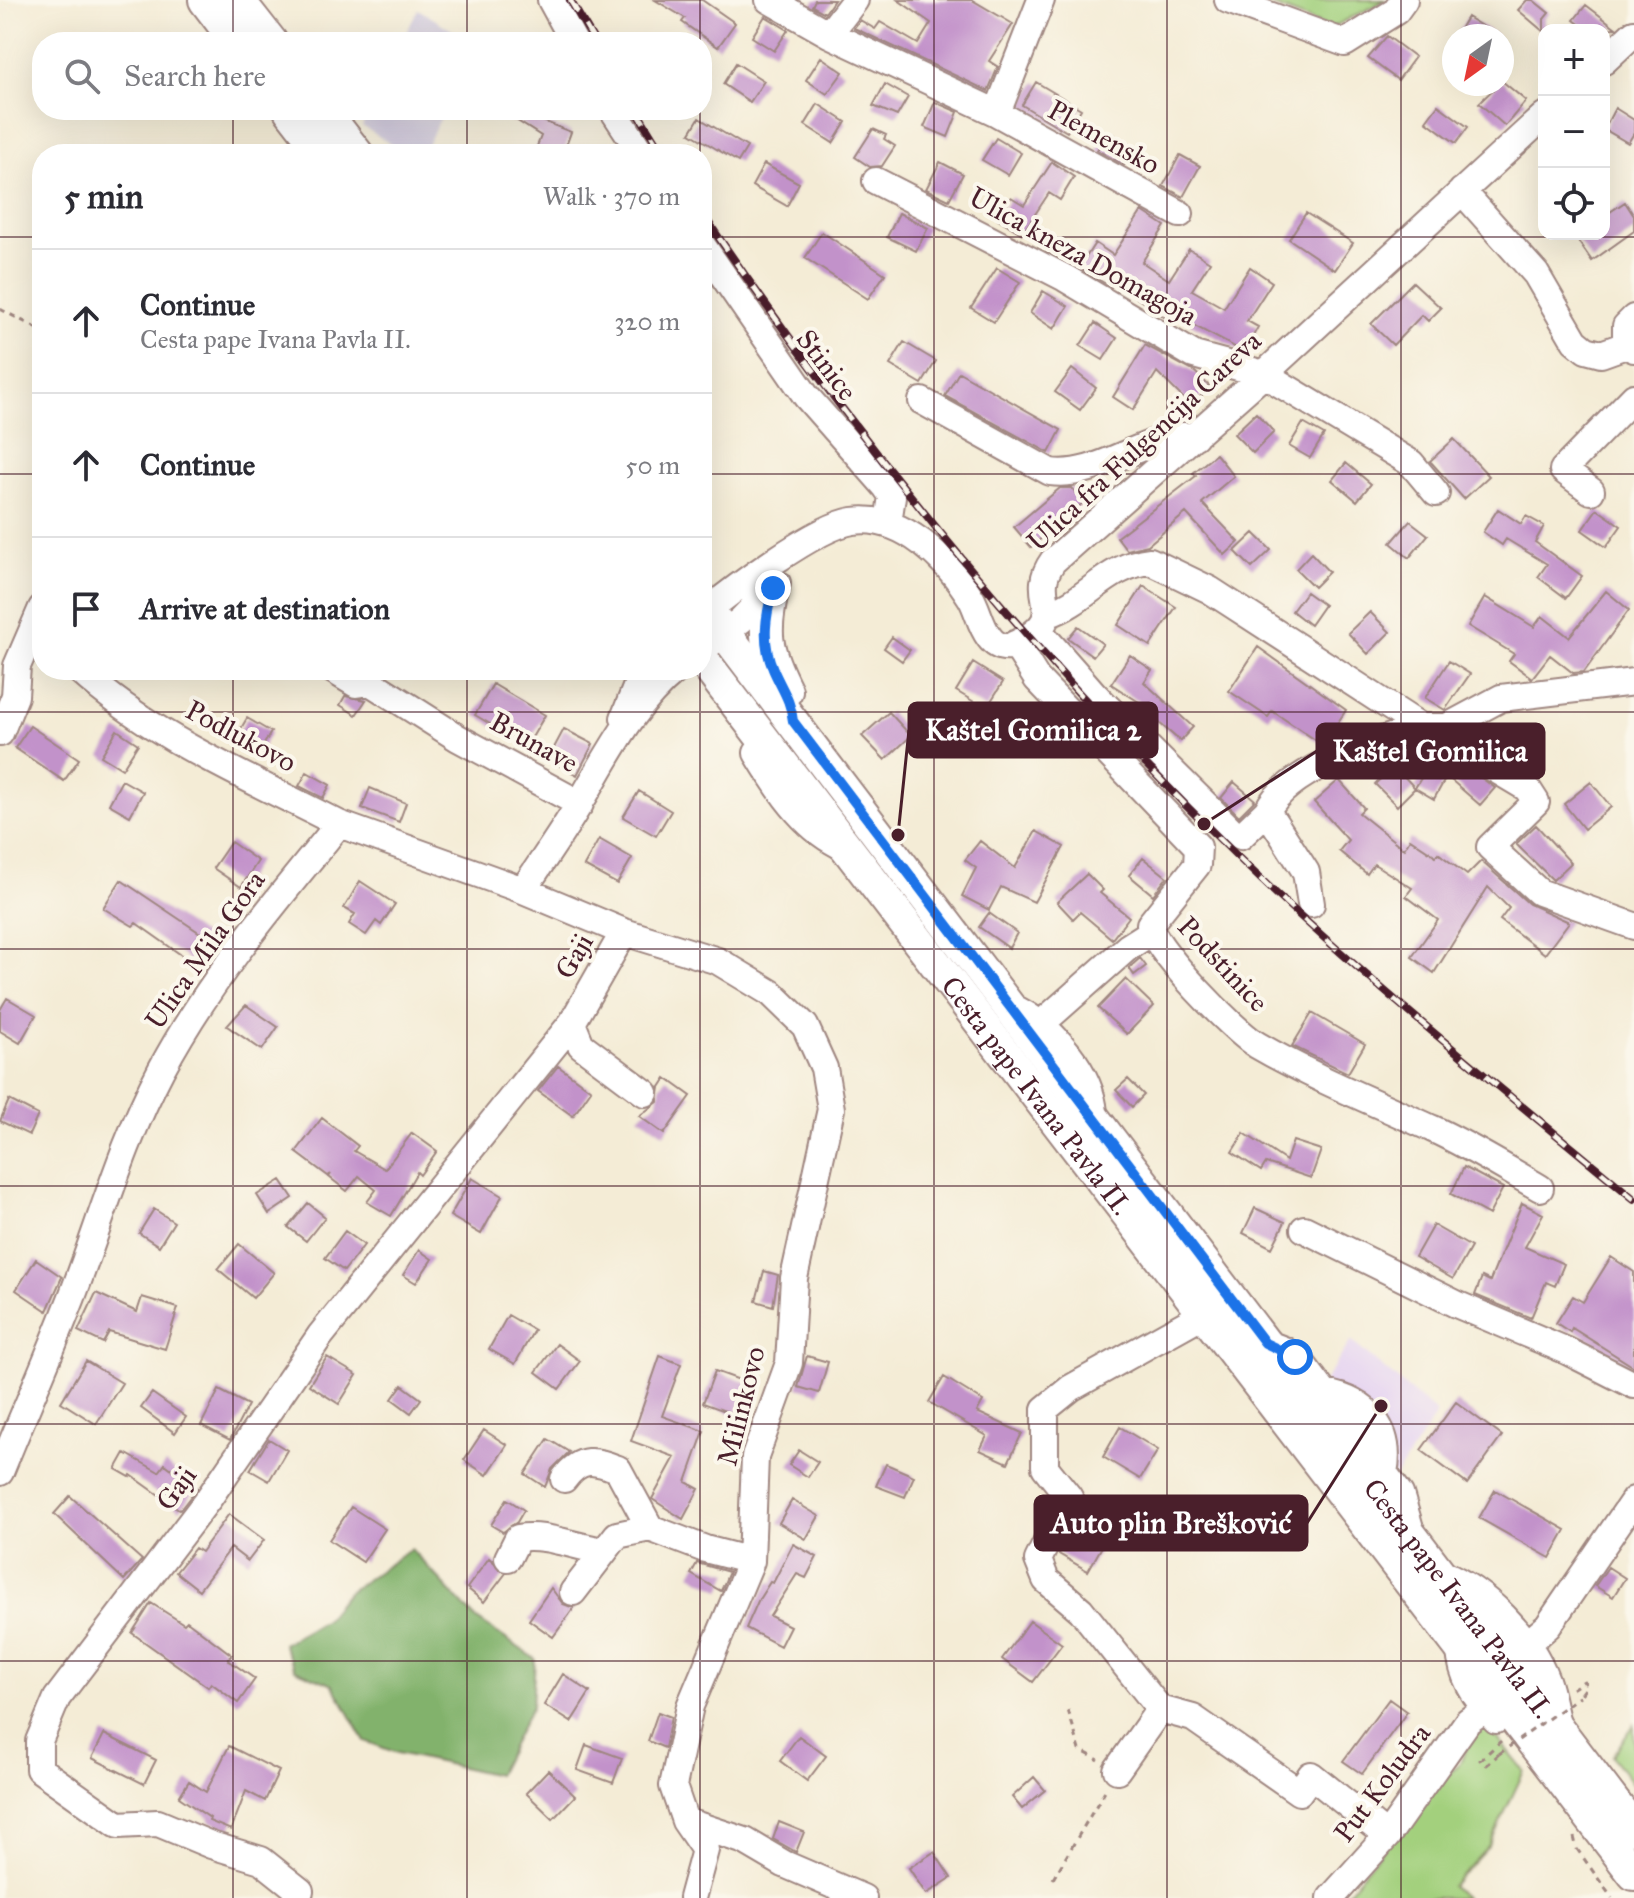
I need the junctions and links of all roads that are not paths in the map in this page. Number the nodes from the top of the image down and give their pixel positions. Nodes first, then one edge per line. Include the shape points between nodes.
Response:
1 (205, 0) edge
2 (238, 0) edge
3 (551, 0) edge
4 (769, 0) edge
5 (855, 0) edge
6 (1041, 0) edge
7 (1228, 0) edge
8 (1404, 0) edge
9 (229, 32) edge
10 (263, 32) edge
11 (569, 32) edge
12 (1634, 33) edge
13 (829, 34) junction
14 (1610, 55) edge
15 (997, 113) junction
16 (298, 120) edge
17 (331, 120) edge
18 (620, 120) edge
19 (1538, 121) edge
20 (316, 144) edge
21 (349, 144) edge
22 (635, 144) edge
23 (876, 181) dead end
24 (1462, 191) junction
25 (1180, 214) dead end
26 (712, 260) edge
27 (1634, 318) edge
28 (1630, 347) edge
29 (1264, 374) junction
30 (1634, 397) edge
31 (922, 401) dead end
32 (1195, 436) junction
33 (1591, 491) dead end
34 (1436, 493) dead end
35 (888, 523) junction
36 (816, 538) junction
37 (773, 588) junction
38 (712, 618) edge
39 (712, 620) edge
40 (1043, 622) junction
41 (712, 627) edge
42 (32, 631) edge
43 (1015, 644) junction
44 (9, 656) edge
45 (712, 672) edge
46 (90, 680) edge
47 (349, 680) edge
48 (639, 680) edge
49 (665, 680) edge
50 (1634, 682) edge
51 (793, 721) junction
52 (1434, 727) junction
53 (0, 733) edge
54 (618, 737) junction
55 (580, 804) junction
56 (1267, 811) junction
57 (339, 824) junction
58 (523, 890) junction
59 (1311, 904) dead end
60 (1634, 926) edge
61 (624, 932) junction
62 (1150, 933) junction
63 (1011, 1006) junction
64 (572, 1023) junction
65 (1041, 1024) junction
66 (645, 1093) dead end
67 (1094, 1117) junction
68 (1540, 1188) dead end
69 (1304, 1229) dead end
70 (1161, 1255) junction
71 (1191, 1321) junction
72 (1256, 1355) junction
73 (1634, 1385) edge
74 (0, 1472) edge
75 (564, 1479) dead end
76 (1634, 1500) edge
77 (650, 1528) junction
78 (1411, 1535) junction
79 (604, 1551) junction
80 (508, 1558) dead end
81 (751, 1561) junction
82 (1439, 1572) junction
83 (573, 1592) dead end
84 (1526, 1645) junction
85 (1460, 1647) junction
86 (1160, 1709) junction
87 (1485, 1709) junction
88 (1548, 1738) junction
89 (1117, 1770) road end
90 (685, 1821) junction
91 (1634, 1829) edge
92 (1387, 1836) junction
93 (1634, 1874) edge
94 (300, 1891) dead end
95 (692, 1898) edge
96 (863, 1898) edge
97 (1331, 1898) edge

1 - 9 main road
2 - 10 main road
3 - 11 street
4 - 13 street, Plemensko
5 - 13 street
6 - 15 street
7 - 8 street via 1345,43 1396,11
12 - 14 street
13 - 15 street, Plemensko
15 - 25 street, Plemensko
16 - 20 main road
17 - 21 main road
18 - 22 street
19 - 24 street, Ulica fra Fulgencija Careva
23 - 29 street, Ulica kneza Domagoja via 1065,278 1194,355
24 - 28 street via 1536,274 1575,341 1601,354
24 - 29 street, Ulica fra Fulgencija Careva
26 - 35 street, Stinice via 806,396 886,487 892,496
27 - 28 street via 1626,326
29 - 32 street, Ulica fra Fulgencija Careva
29 - 34 street, Ulica kneza Domagoja via 1411,463
30 - 33 street via 1563,470
31 - 32 street via 1050,472 1066,475 1142,447
32 - 40 street, Ulica fra Fulgencija Careva via 1053,561 1043,580
35 - 36 street via 852,521
35 - 43 street via 908,533 955,577 995,643
36 - 37 street
36 - 38 street via 761,571
37 - 39 street
37 - 51 main road via 766,645
40 - 43 street
40 - 52 street via 1116,570 1150,561 1210,590
40 - 56 street via 1095,695 1234,833 1248,832
41 - 51 main road, Cesta pape Ivana Pavla II.
42 - 44 street
43 - 62 street, Podstinice via 1037,679 1198,847 1197,865 1150,924
44 - 53 street via 15,696
45 - 70 main road, Cesta pape Ivana Pavla II.
46 - 57 street, Podlukovo via 174,739
47 - 55 street, Brunave via 370,682 458,738
48 - 54 street
49 - 54 street
50 - 52 street via 1501,698
51 - 63 main road, Cesta pape Ivana Pavla II.
52 - 56 street via 1360,747 1282,791
52 - 60 street via 1527,788 1536,802 1490,847 1539,892
54 - 55 street
55 - 58 street
56 - 59 street via 1306,872
57 - 58 street
57 - 74 street, Ulica Mila Gora via 249,936 160,1073 122,1157
58 - 61 street, Gaji
61 - 64 street, Gaji
61 - 81 street, Milinkovo via 718,961 771,993 805,1026 824,1068 831,1109 794,1278 789,1363 755,1457
62 - 65 street
62 - 68 street, Podstinice via 1179,971 1253,1043 1435,1130
63 - 65 street
63 - 67 main road, Cesta pape Ivana Pavla II.
64 - 66 street, Gaji via 581,1045
64 - 94 street, Gaji via 320,1336 209,1498 57,1698 39,1741 39,1769 118,1825 158,1823 261,1860
65 - 67 street via 1084,1078
67 - 72 main road, Cesta pape Ivana Pavla II.
69 - 73 street
70 - 71 street via 1169,1289
70 - 72 main road, Cesta pape Ivana Pavla II.
71 - 72 street via 1207,1341
71 - 86 street via 1071,1388 1045,1409 1045,1467 1069,1497 1038,1560 1046,1580 1081,1610
72 - 78 main road, Cesta pape Ivana Pavla II.
72 - 78 street via 1295,1357 1400,1494
72 - 85 main road, Cesta pape Ivana Pavla II.
75 - 77 street via 574,1465 591,1459 618,1469
76 - 84 street via 1548,1626
77 - 79 street via 617,1535
77 - 81 street
78 - 82 main road, Cesta pape Ivana Pavla II.
79 - 80 street via 537,1534 518,1538
79 - 83 street
81 - 90 street, Milinkovo via 690,1706 673,1786
82 - 84 street via 1462,1581
82 - 88 main road, Cesta pape Ivana Pavla II.
84 - 88 street via 1547,1682
85 - 87 street via 1461,1669
85 - 88 main road, Cesta pape Ivana Pavla II.
86 - 89 street
86 - 92 street via 1193,1718 1299,1792 1311,1775
87 - 88 street via 1506,1730
87 - 92 street, Put Koludra via 1468,1721
88 - 91 main road, Cesta pape Ivana Pavla II.
88 - 93 main road, Cesta pape Ivana Pavla II.
90 - 95 street, Milinkovo via 705,1850
90 - 96 street via 745,1841
92 - 97 street, Put Koludra

